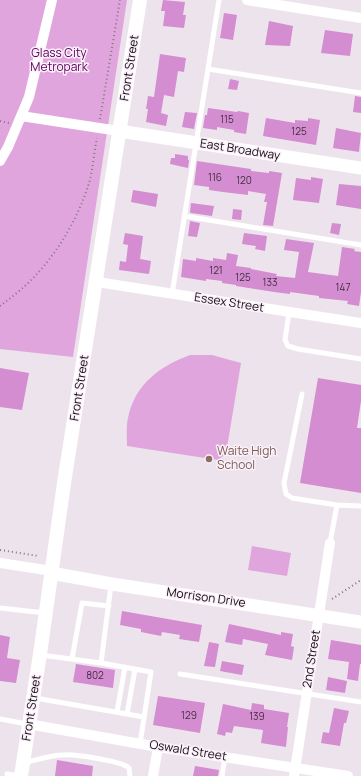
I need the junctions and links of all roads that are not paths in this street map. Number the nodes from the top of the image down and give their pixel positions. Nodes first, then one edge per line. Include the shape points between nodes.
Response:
1 (52, 0) edge
2 (140, 0) edge
3 (219, 0) edge
4 (247, 0) edge
5 (361, 18) edge
6 (208, 69) junction
7 (361, 93) edge
8 (21, 116) junction
9 (119, 131) junction
10 (196, 143) junction
11 (0, 161) edge
12 (361, 168) edge
13 (184, 216) junction
14 (361, 245) edge
15 (96, 282) junction
16 (172, 294) junction
17 (289, 312) junction
18 (361, 323) edge
19 (361, 359) edge
20 (302, 394) dead end
21 (338, 505) junction
22 (361, 506) edge
23 (330, 543) joint
24 (0, 563) edge
25 (51, 572) junction
26 (112, 584) junction
27 (108, 606) junction
28 (0, 608) edge
29 (46, 613) junction
30 (324, 616) junction
31 (361, 622) edge
32 (40, 654) junction
33 (72, 659) junction
34 (101, 663) junction
35 (125, 667) junction
36 (135, 669) junction
37 (180, 674) dead end
38 (307, 693) junction
39 (33, 698) junction
40 (361, 702) edge
41 (118, 712) junction
42 (127, 714) junction
43 (144, 717) junction
44 (0, 719) edge
45 (28, 724) junction
46 (140, 744) junction
47 (158, 747) junction
48 (225, 757) junction
49 (18, 772) edge
50 (295, 772) edge
51 (130, 776) edge
52 (153, 776) edge
53 (222, 776) edge
54 (348, 776) edge

1 - 8 street via 29,97
2 - 9 main road, Front Street
3 - 6 lane
4 - 5 street
6 - 7 lane
6 - 10 lane
8 - 9 street
8 - 11 street
9 - 10 street, East Broadway
9 - 15 main road, Front Street
10 - 12 street, East Broadway
10 - 13 lane
13 - 14 lane
13 - 16 lane
15 - 16 street, Essex Street
15 - 25 main road, Front Street
16 - 17 street, Essex Street
17 - 18 street, Essex Street
17 - 19 lane via 285,340 288,346
20 - 21 lane via 284,483 286,494 292,498
21 - 22 lane
21 - 23 lane
23 - 30 street, 2nd Street
24 - 25 street
25 - 26 street, Morrison Drive
25 - 29 main road, Front Street
26 - 27 lane
26 - 30 street, Morrison Drive
27 - 33 lane via 82,603
27 - 34 lane
28 - 29 lane
29 - 32 main road, Front Street
30 - 31 street, Morrison Drive
30 - 38 street, 2nd Street
32 - 33 lane
32 - 39 main road, Front Street
33 - 34 lane
34 - 35 lane
35 - 36 lane
35 - 41 lane
36 - 42 lane
36 - 43 lane via 151,672
37 - 38 lane
38 - 40 lane
38 - 50 street, 2nd Street
39 - 41 lane
39 - 45 main road, Front Street
41 - 42 lane
42 - 43 lane
43 - 46 lane
44 - 45 lane
45 - 46 street, Oswald Street
45 - 49 main road, Front Street
46 - 47 street, Oswald Street
47 - 48 street, Oswald Street
47 - 52 street
48 - 50 street, Oswald Street
48 - 53 lane
49 - 51 lane via 64,755 126,764
50 - 54 street, Oswald Street

